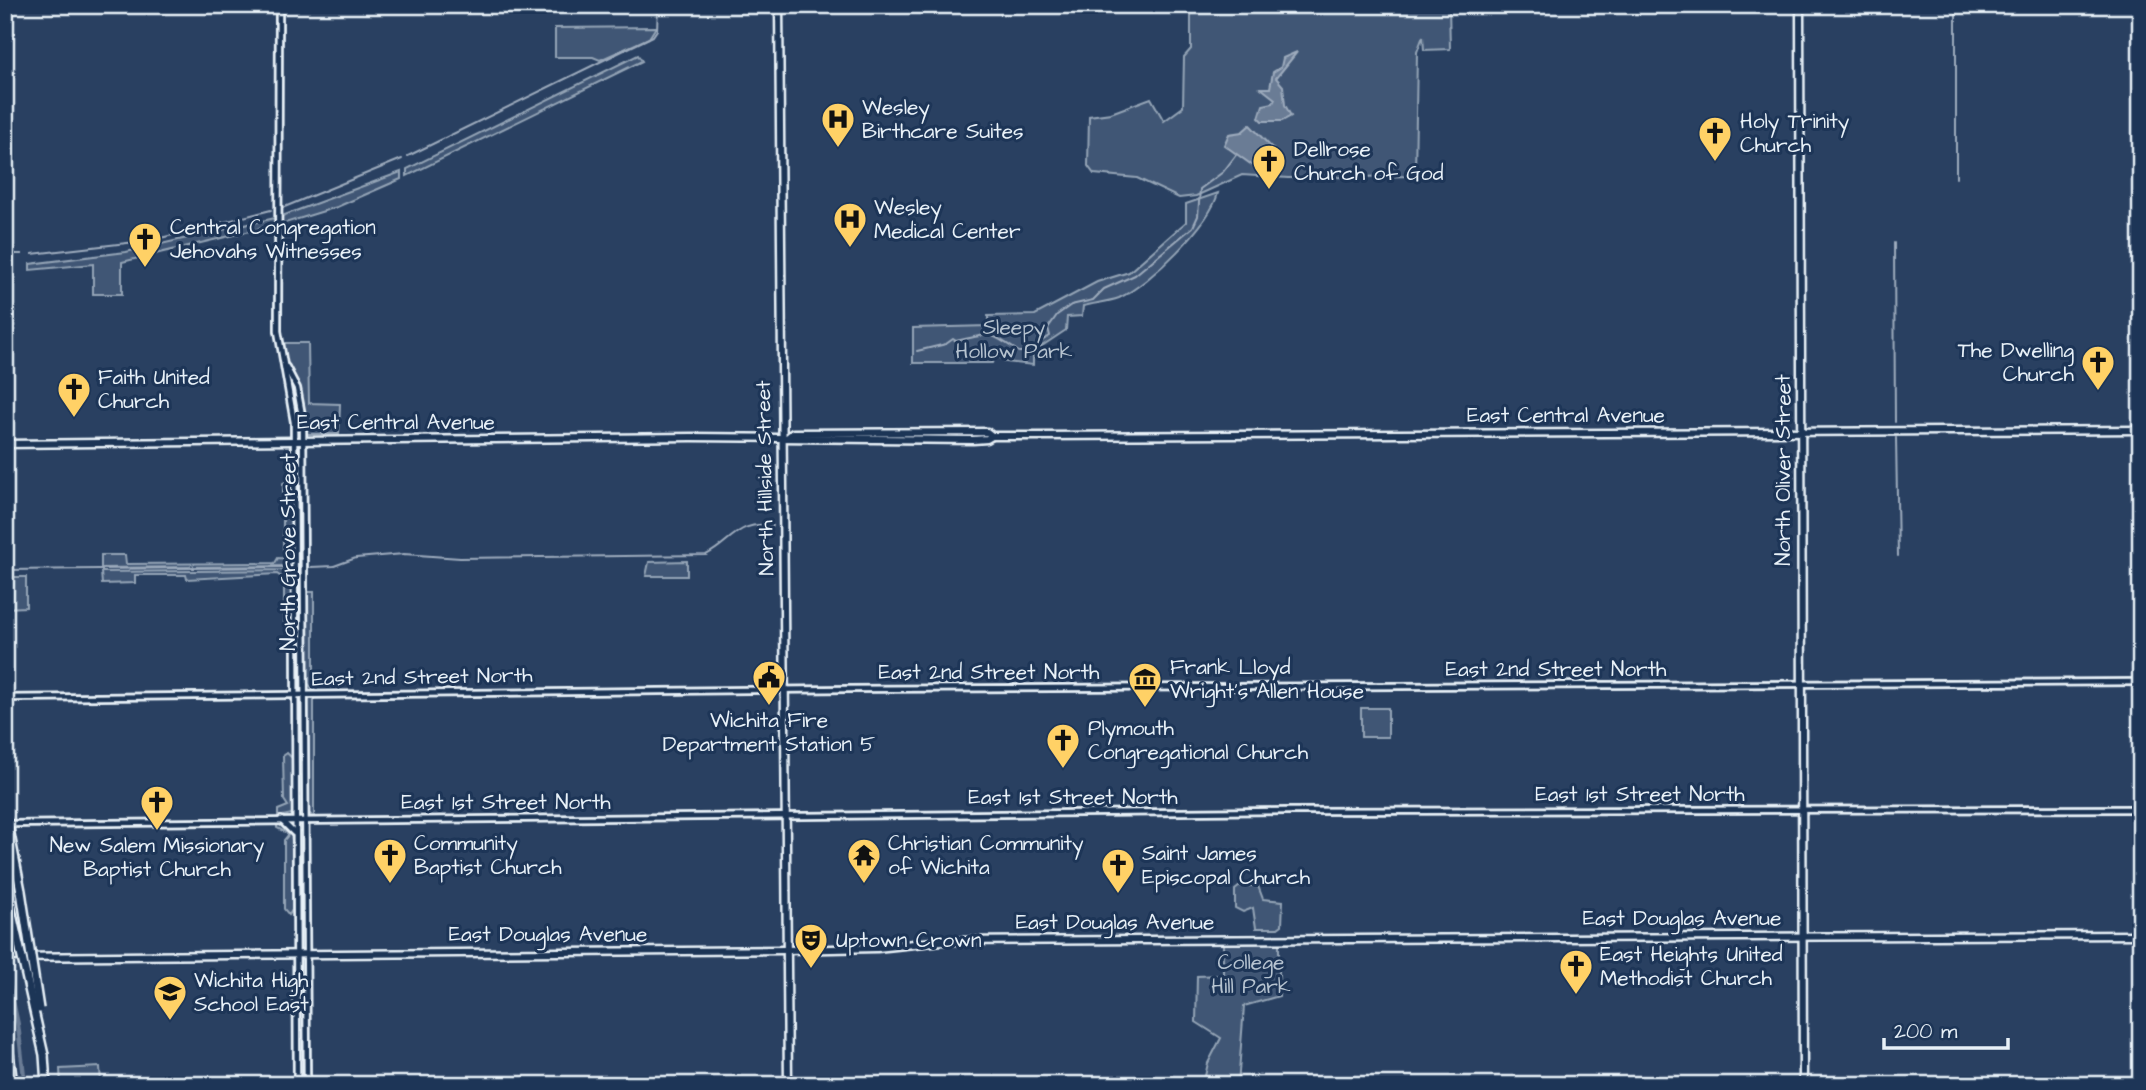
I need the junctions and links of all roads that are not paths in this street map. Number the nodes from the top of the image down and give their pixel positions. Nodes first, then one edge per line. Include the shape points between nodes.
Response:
1 (279, 5) edge
2 (779, 5) edge
3 (1800, 5) edge
4 (283, 364) junction
5 (1800, 430) junction
6 (2141, 430) edge
7 (985, 432) junction
8 (992, 436) junction
9 (785, 437) junction
10 (935, 440) junction
11 (294, 441) junction
12 (303, 441) junction
13 (5, 444) edge
14 (2141, 682) edge
15 (1802, 683) junction
16 (785, 689) junction
17 (294, 694) junction
18 (305, 694) junction
19 (5, 698) edge
20 (1802, 809) junction
21 (2141, 809) edge
22 (5, 812) edge
23 (785, 816) junction
24 (295, 819) junction
25 (306, 819) junction
26 (280, 820) junction
27 (7, 824) edge
28 (295, 838) junction
29 (5, 883) edge
30 (1802, 935) junction
31 (2141, 935) edge
32 (786, 950) junction
33 (296, 954) junction
34 (307, 954) junction
35 (5, 957) edge
36 (5, 1021) edge
37 (5, 1029) edge
38 (9, 1040) junction
39 (44, 1055) junction
40 (13, 1085) edge
41 (46, 1085) edge
42 (296, 1085) edge
43 (307, 1085) edge
44 (788, 1085) edge
45 (1803, 1085) edge

1 - 4 street, North Grove Street via 278,331
2 - 9 main road, North Hillside Street
3 - 5 main road, North Oliver Street
4 - 11 street, North Grove Street via 294,413
4 - 12 street, North Grove Street via 300,401
5 - 6 main road, East Central Avenue
5 - 8 main road, East Central Avenue
5 - 15 main road, North Oliver Street
7 - 8 main road
7 - 9 main road, East Central Avenue via 793,433
7 - 10 main road
8 - 10 main road, East Central Avenue
9 - 10 main road, East Central Avenue
9 - 12 main road, East Central Avenue
9 - 16 main road, North Hillside Street
11 - 12 main road, East Central Avenue
11 - 13 main road, East Central Avenue
11 - 17 street, North Grove Street
12 - 18 street, North Grove Street
14 - 15 street, East 2nd Street North
15 - 16 street, East 2nd Street North
15 - 20 main road, North Oliver Street
16 - 18 street, East 2nd Street North
16 - 23 main road, North Hillside Street
17 - 18 street, East 2nd Street North
17 - 19 street, East 2nd Street North
17 - 24 street, North Grove Street
18 - 25 street, North Grove Street
20 - 21 street, East 1st Street North
20 - 23 street, East 1st Street North
20 - 30 main road, North Oliver Street
22 - 27 street
23 - 25 street, East 1st Street North
23 - 32 main road, North Hillside Street
24 - 25 street, East 1st Street North
24 - 26 street, East 1st Street North
24 - 28 street, North Grove Street
25 - 34 street, North Grove Street
26 - 27 street, East 1st Street North
26 - 28 street
27 - 39 highway, bridge via 37,984
28 - 33 street, North Grove Street
29 - 39 highway, bridge
30 - 31 main road, East Douglas Avenue
30 - 32 main road, East Douglas Avenue via 942,941
30 - 45 main road, North Oliver Street
32 - 34 main road, East Douglas Avenue
32 - 44 main road, North Hillside Street
33 - 34 main road, East Douglas Avenue
33 - 35 main road, East Douglas Avenue
33 - 42 street, North Grove Street
34 - 43 street, North Grove Street
36 - 38 highway
37 - 38 highway
38 - 40 highway
39 - 41 highway

